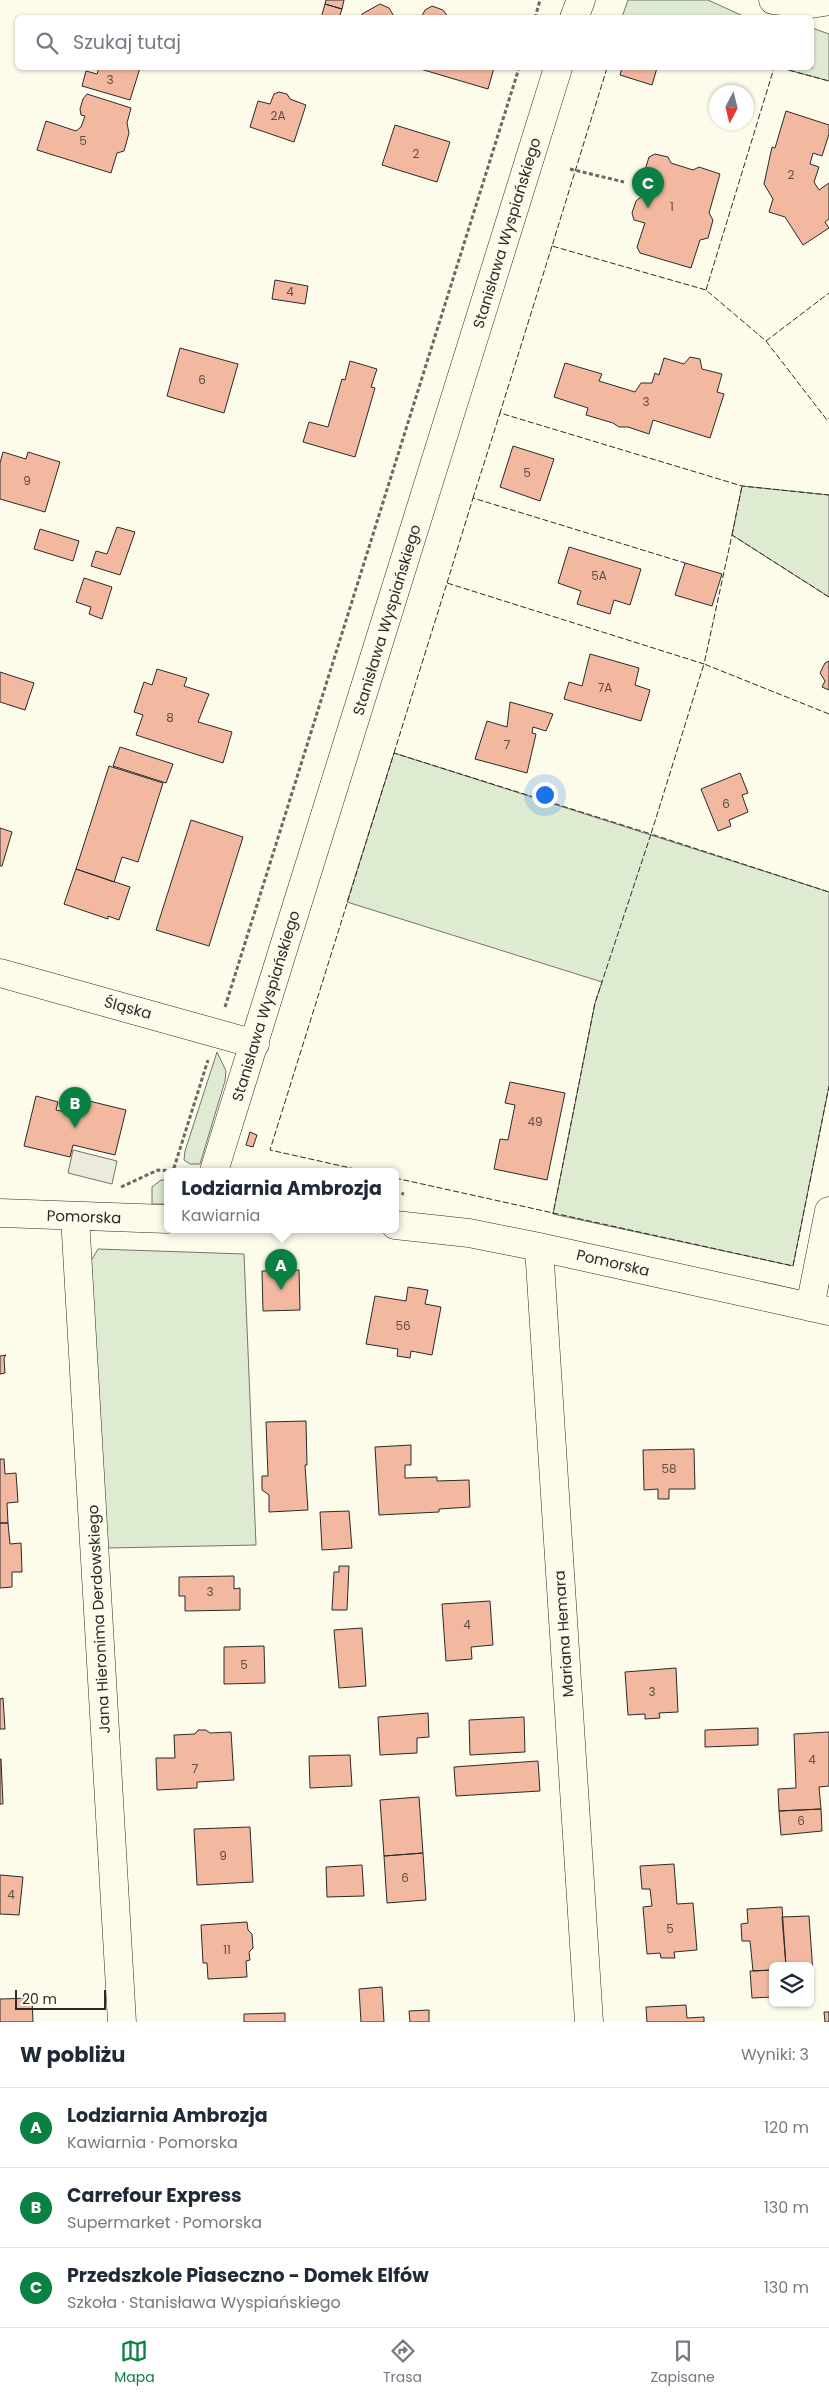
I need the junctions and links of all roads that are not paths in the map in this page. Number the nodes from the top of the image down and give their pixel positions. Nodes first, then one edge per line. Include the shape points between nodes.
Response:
1 (581, 0) edge
2 (773, 0) edge
3 (829, 1) edge
4 (575, 15) edge
5 (557, 70) edge
6 (0, 973) edge
7 (255, 1044) junction
8 (215, 1168) edge
9 (829, 1211) edge
10 (0, 1213) edge
11 (76, 1217) junction
12 (164, 1219) edge
13 (399, 1225) edge
14 (539, 1246) junction
15 (820, 1309) edge
16 (122, 2022) edge
17 (589, 2022) edge

1 - 4 street
2 - 3 street via 811,4
5 - 7 street, Stanisława Wyspiańskiego
6 - 7 street, Śląska
7 - 8 street, Stanisława Wyspiańskiego
9 - 15 street
10 - 11 street, Pomorska
11 - 12 street, Pomorska
11 - 16 street, Jana Hieronima Derdowskiego
13 - 14 street, Pomorska via 469,1233
14 - 15 street, Pomorska
14 - 17 street, Mariana Hemara

